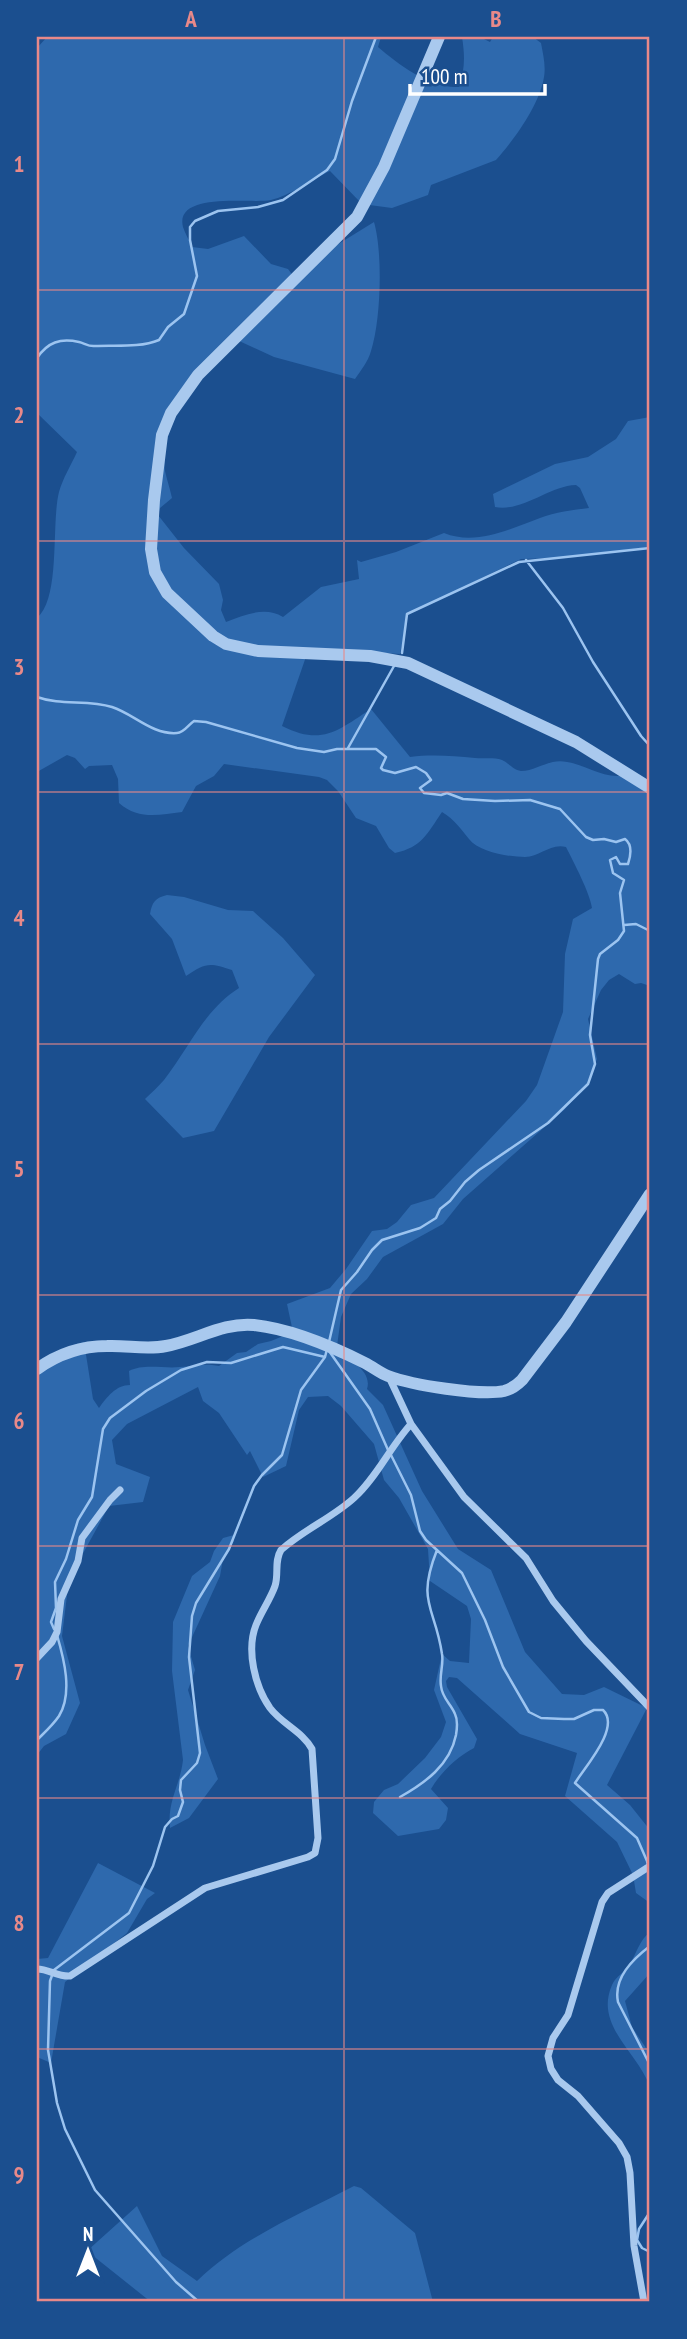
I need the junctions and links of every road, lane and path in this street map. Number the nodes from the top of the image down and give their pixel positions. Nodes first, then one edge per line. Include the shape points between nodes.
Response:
1 (439, 37) edge
2 (650, 788) edge
3 (650, 1194) edge
4 (37, 1369) edge
5 (389, 1376) junction
6 (411, 1423) junction
7 (120, 1490) dead end
8 (37, 1658) edge
9 (650, 1708) edge
10 (650, 1866) edge
11 (37, 1969) edge
12 (644, 2302) edge

1 - 2 street via 384,167 357,217 198,375 171,412 162,435 154,500 151,550 155,572 167,593 226,644 258,651 370,656 408,663 576,743
3 - 5 street via 566,1322 514,1388 469,1392
4 - 5 street via 74,1350 162,1347 251,1325 327,1347
5 - 6 street
6 - 9 street via 464,1497 526,1558 586,1641
6 - 11 street via 354,1498 281,1550 274,1588 253,1633 255,1677 261,1693 275,1714 312,1749 315,1853 205,1888 71,1976
7 - 8 street via 82,1538 78,1561 61,1599 57,1632
10 - 12 street via 608,1893 602,1902 568,2015 548,2056 558,2080 578,2096 627,2157

